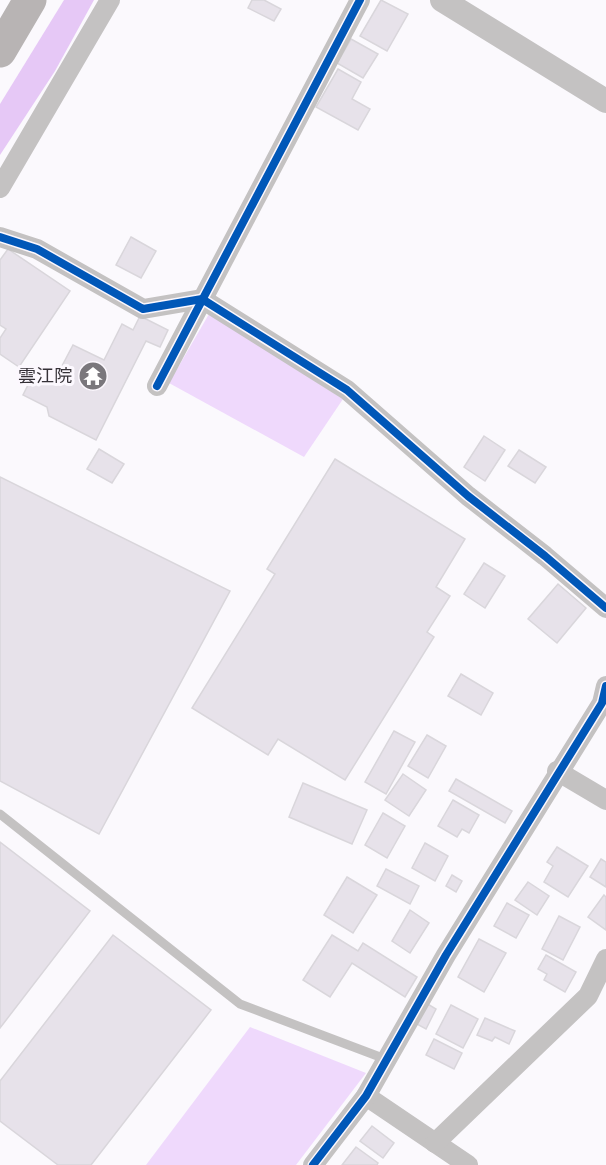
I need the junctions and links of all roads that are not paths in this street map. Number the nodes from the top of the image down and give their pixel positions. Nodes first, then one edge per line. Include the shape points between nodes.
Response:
1 (30, 0) edge
2 (110, 0) edge
3 (360, 0) edge
4 (442, 0) edge
5 (0, 51) edge
6 (606, 101) edge
7 (0, 188) edge
8 (0, 237) edge
9 (202, 299) junction
10 (157, 386) dead end
11 (606, 608) edge
12 (606, 686) edge
13 (557, 771) junction
14 (606, 800) edge
15 (0, 814) edge
16 (606, 959) edge
17 (388, 1060) junction
18 (366, 1096) junction
19 (435, 1143) junction
20 (313, 1165) edge
21 (468, 1165) edge

1 - 5 highway
2 - 7 street
3 - 9 street
4 - 6 street
8 - 9 street via 37,249 143,309
9 - 10 street
9 - 11 street via 347,390 468,496
12 - 13 street via 602,703
13 - 14 street
13 - 17 street
15 - 17 lane via 240,1004
16 - 19 street via 588,996
17 - 18 street
18 - 19 street
18 - 20 street
19 - 21 street

